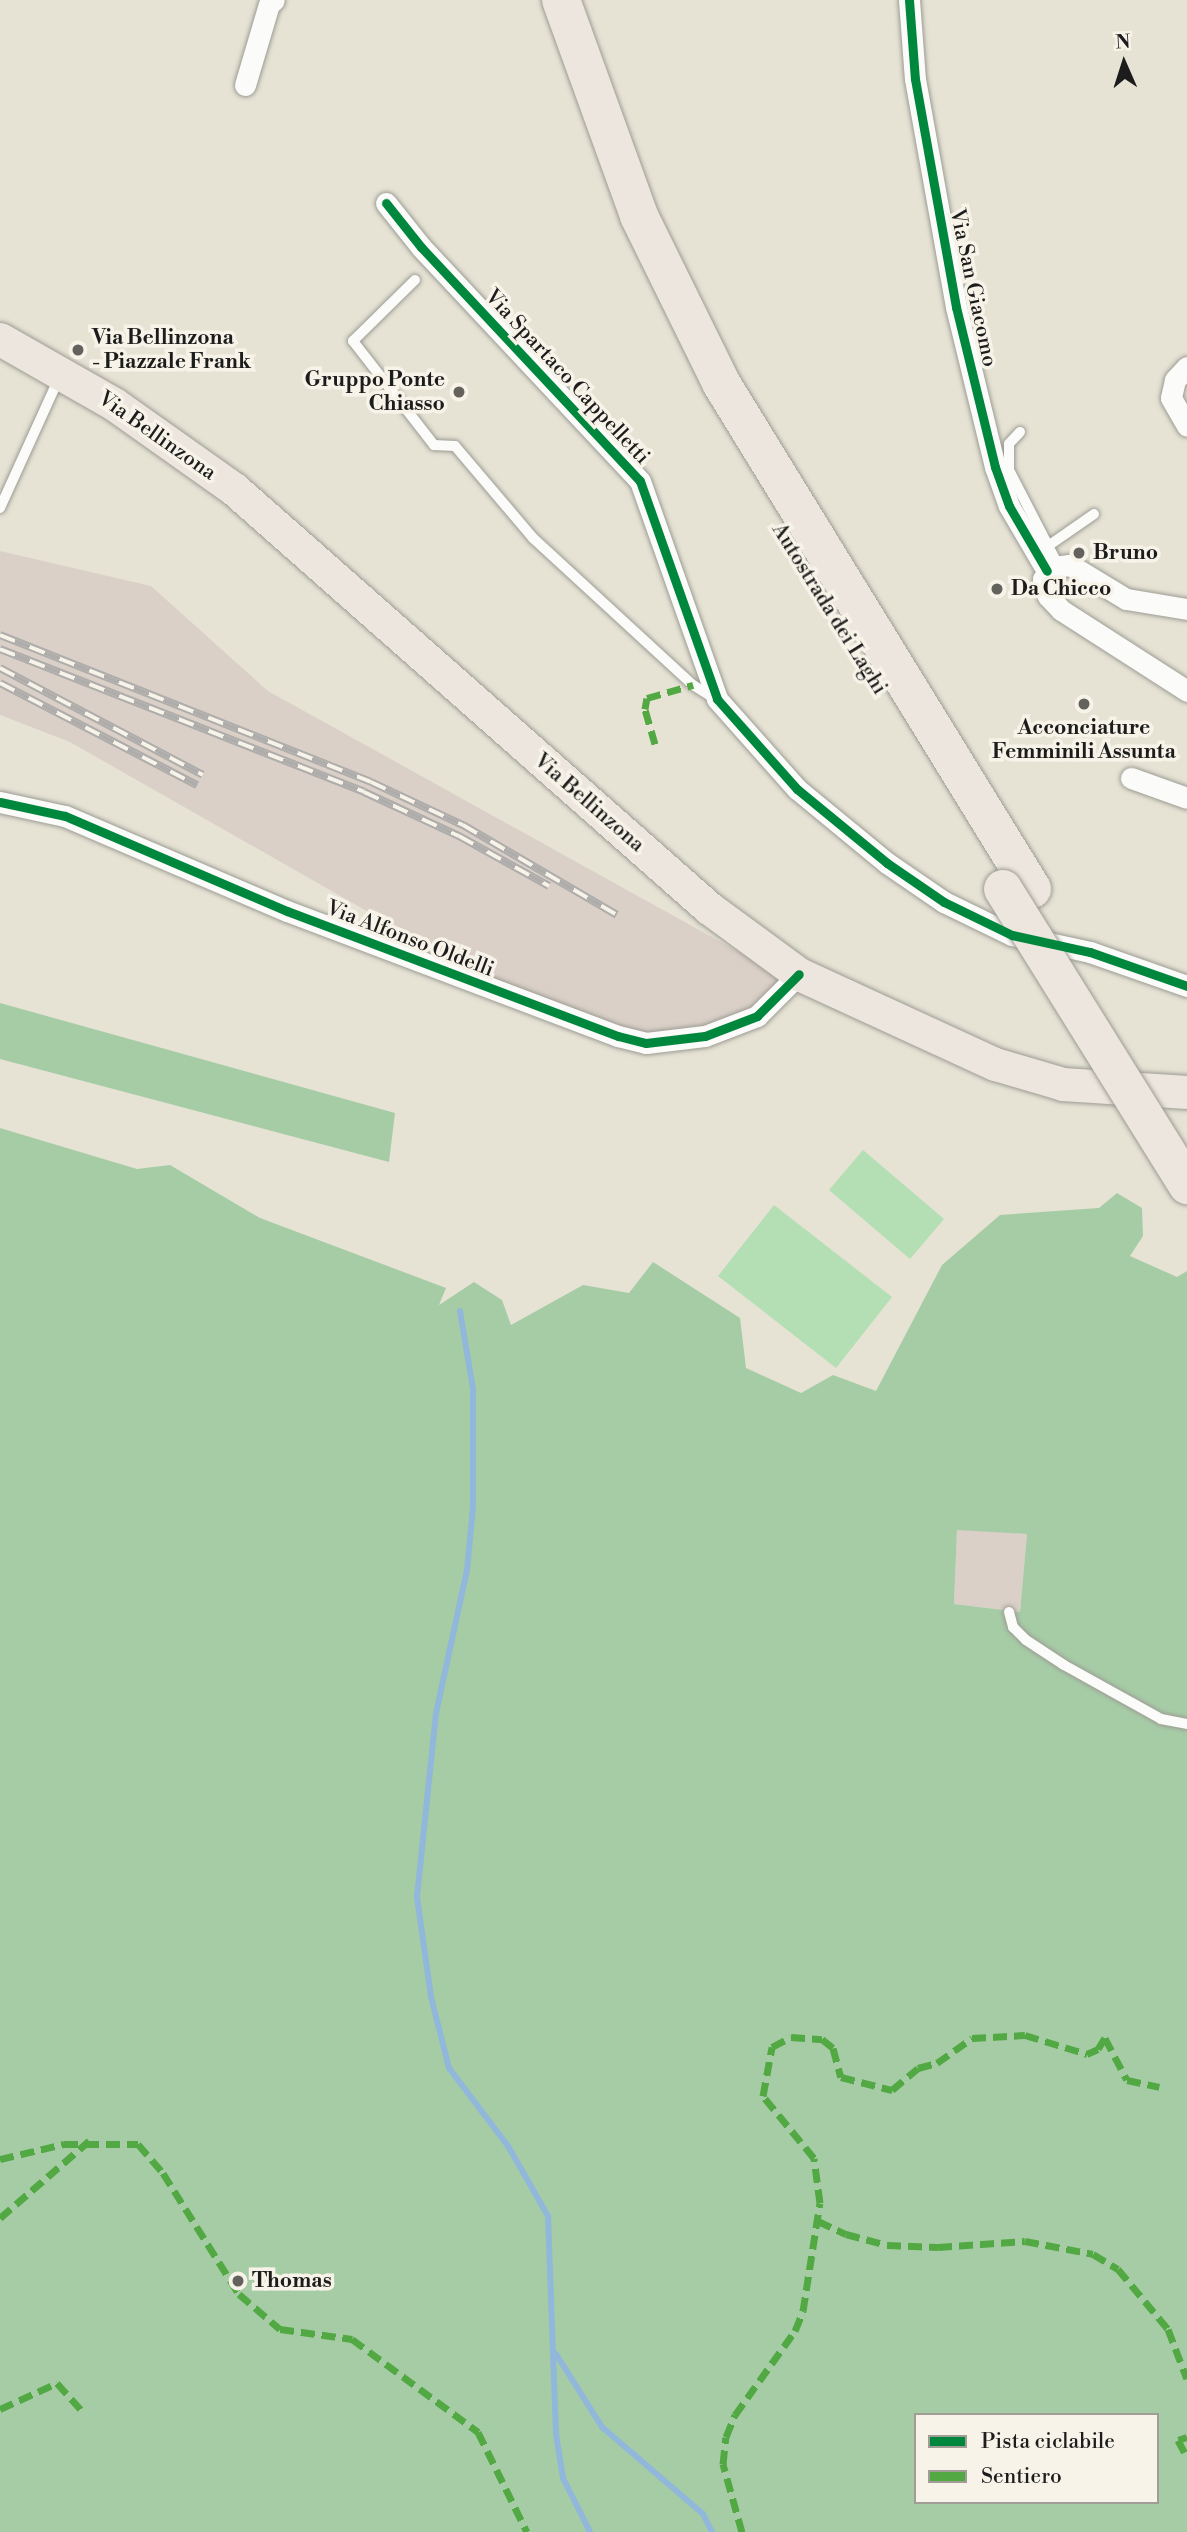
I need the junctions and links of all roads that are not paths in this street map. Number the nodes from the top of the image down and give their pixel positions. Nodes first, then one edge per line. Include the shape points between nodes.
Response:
1 (274, 0) edge
2 (536, 0) edge
3 (561, 0) edge
4 (909, 0) edge
5 (245, 85) dead end
6 (386, 203) dead end
7 (415, 280) dead end
8 (0, 339) edge
9 (1187, 367) edge
10 (61, 373) junction
11 (1187, 426) edge
12 (1020, 432) dead end
13 (0, 508) edge
14 (1094, 514) dead end
15 (1048, 545) junction
16 (1053, 568) junction
17 (1187, 609) edge
18 (1187, 691) edge
19 (717, 699) junction
20 (1131, 778) dead end
21 (1187, 798) edge
22 (0, 802) edge
23 (1017, 889) junction
24 (799, 974) junction
25 (1187, 986) edge
26 (1187, 1093) edge
27 (1187, 1137) edge
28 (1187, 1185) edge
29 (1009, 1612) dead end
30 (1187, 1724) edge

1 - 5 street
2 - 23 highway, Autostrada dei Laghi via 598,178 674,347 746,475
3 - 23 highway, Autostrada dei Laghi via 639,216 721,383
4 - 16 street, Via San Giacomo via 915,79 956,307 1000,480 1019,526
6 - 19 street, Via Spartaco Cappelletti via 421,247 640,481
7 - 19 lane via 353,341 434,445 455,446 533,538 693,685
8 - 10 main road, Via Bellinzona
9 - 11 street via 1175,380 1171,398
10 - 13 lane
10 - 24 main road, Via Bellinzona via 114,404 234,489 709,908
12 - 15 lane via 1009,444 1009,470
14 - 15 lane
15 - 16 lane
16 - 17 street via 1075,566 1134,602
16 - 18 street via 1045,591 1061,610
19 - 25 street, Via Spartaco Cappelletti via 797,789 887,863 944,902 1012,934 1090,952
20 - 21 street
22 - 24 street, Via Alfonso Oldelli via 65,816 288,911 646,1043 705,1036 757,1016
23 - 27 highway, Autostrada dei Laghi
23 - 28 highway, Autostrada dei Laghi, bridge
24 - 26 main road, Via Bellinzona via 995,1064 1063,1084
29 - 30 lane via 1013,1627 1064,1665 1161,1719

